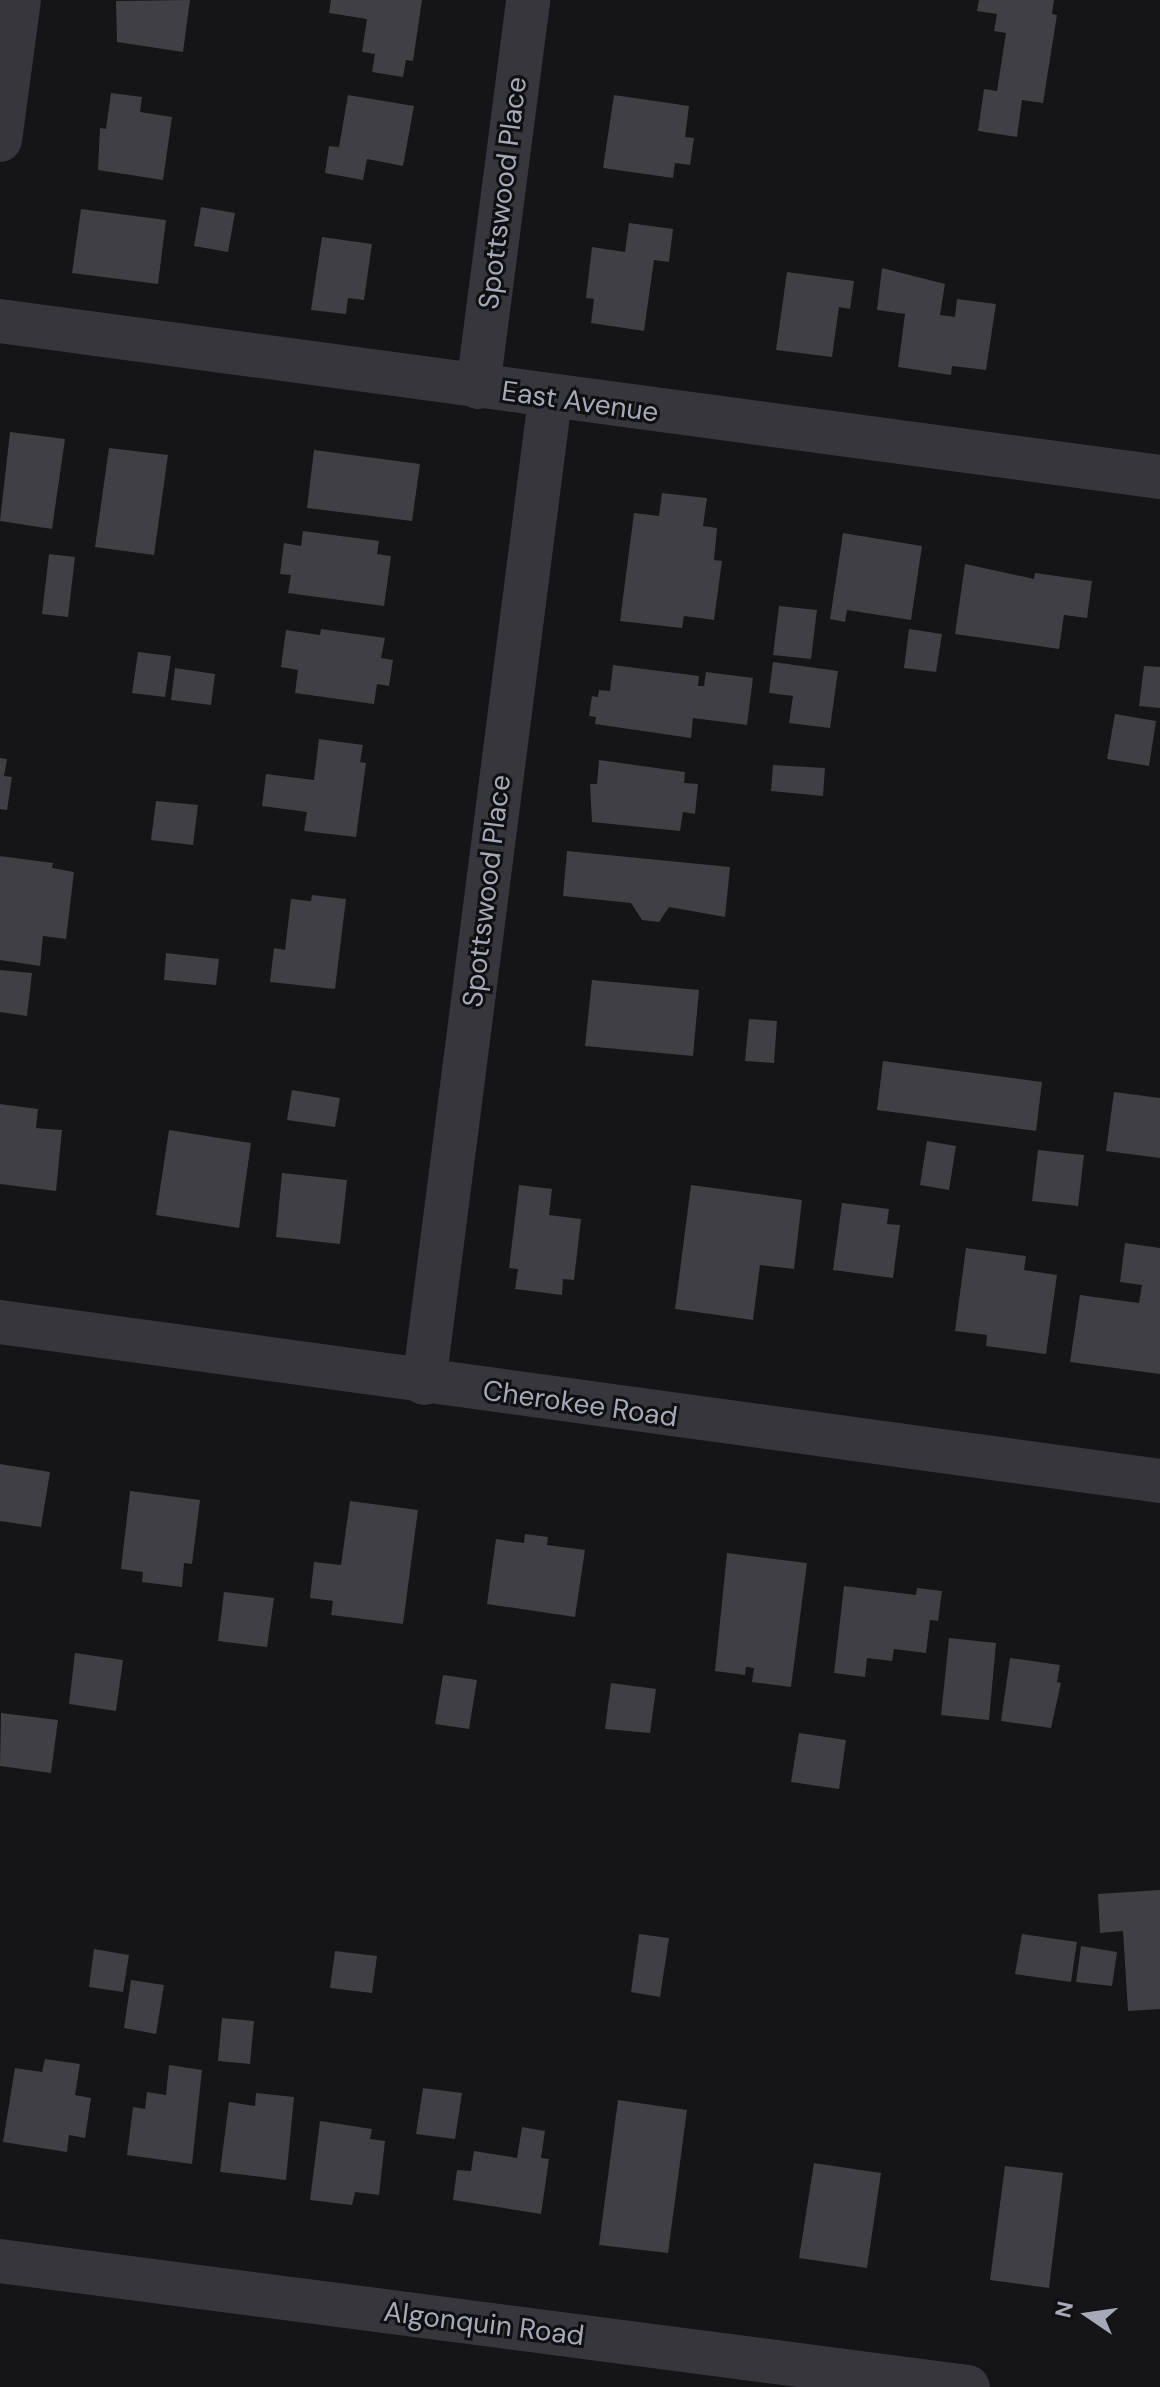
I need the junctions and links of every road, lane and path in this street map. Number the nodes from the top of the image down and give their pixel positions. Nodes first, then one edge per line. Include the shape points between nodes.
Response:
1 (19, 0) edge
2 (528, 0) edge
3 (0, 140) edge
4 (0, 321) edge
5 (478, 387) junction
6 (550, 399) junction
7 (1160, 477) edge
8 (0, 1322) edge
9 (424, 1383) junction
10 (1160, 1481) edge
11 (0, 2261) edge
12 (968, 2387) edge

1 - 3 street
2 - 5 street, Spottswood Place
4 - 5 street, East Avenue
5 - 6 street, East Avenue
6 - 7 street, East Avenue
6 - 9 street, Spottswood Place
8 - 9 street, Cherokee Road
9 - 10 street, Cherokee Road
11 - 12 street, Algonquin Road

